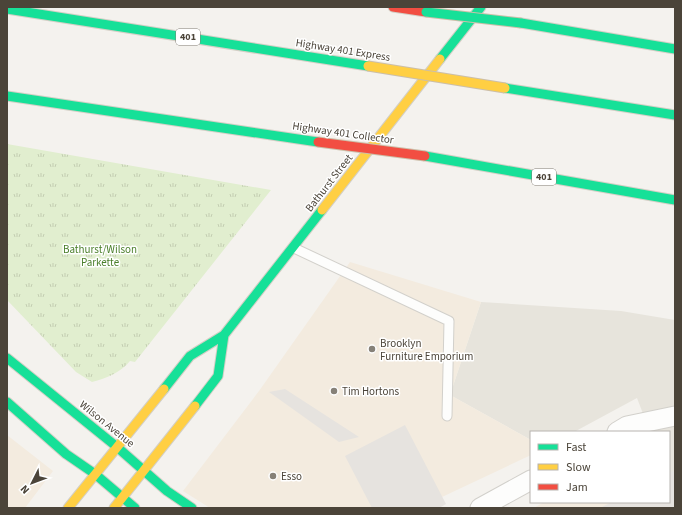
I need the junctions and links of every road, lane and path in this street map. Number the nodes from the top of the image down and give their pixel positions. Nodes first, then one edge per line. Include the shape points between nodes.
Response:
1 (393, 7) edge
2 (482, 7) edge
3 (7, 9) edge
4 (675, 49) edge
5 (7, 96) edge
6 (675, 115) edge
7 (663, 198) junction
8 (675, 200) edge
9 (675, 204) edge
10 (294, 248) junction
11 (224, 335) junction
12 (7, 358) edge
13 (7, 402) edge
14 (447, 416) dead end
15 (675, 416) edge
16 (619, 431) edge
17 (117, 447) junction
18 (143, 471) junction
19 (95, 474) junction
20 (530, 481) edge
21 (122, 498) junction
22 (68, 508) edge
23 (114, 508) edge
24 (135, 508) edge
25 (192, 508) edge
26 (480, 508) edge

1 - 4 main road, bridge via 537,26
2 - 10 main road, Bathurst Street
3 - 6 main road, Highway 401 Express / 401, bridge
5 - 7 main road, Highway 401 Collector / 401, bridge via 425,156
7 - 8 main road, Highway 401 Collector / 401
7 - 9 main road
10 - 11 main road, Bathurst Street
10 - 14 lane via 449,321
11 - 17 main road, Bathurst Street via 190,356
11 - 18 main road via 218,376
12 - 17 main road, Wilson Avenue
13 - 19 main road via 66,454
15 - 16 street via 628,426
17 - 18 main road, Wilson Avenue
17 - 19 main road, Bathurst Street
18 - 21 main road
18 - 25 main road, Wilson Avenue
19 - 21 main road
19 - 22 main road, Bathurst Street
20 - 26 street
21 - 23 main road
21 - 24 main road

